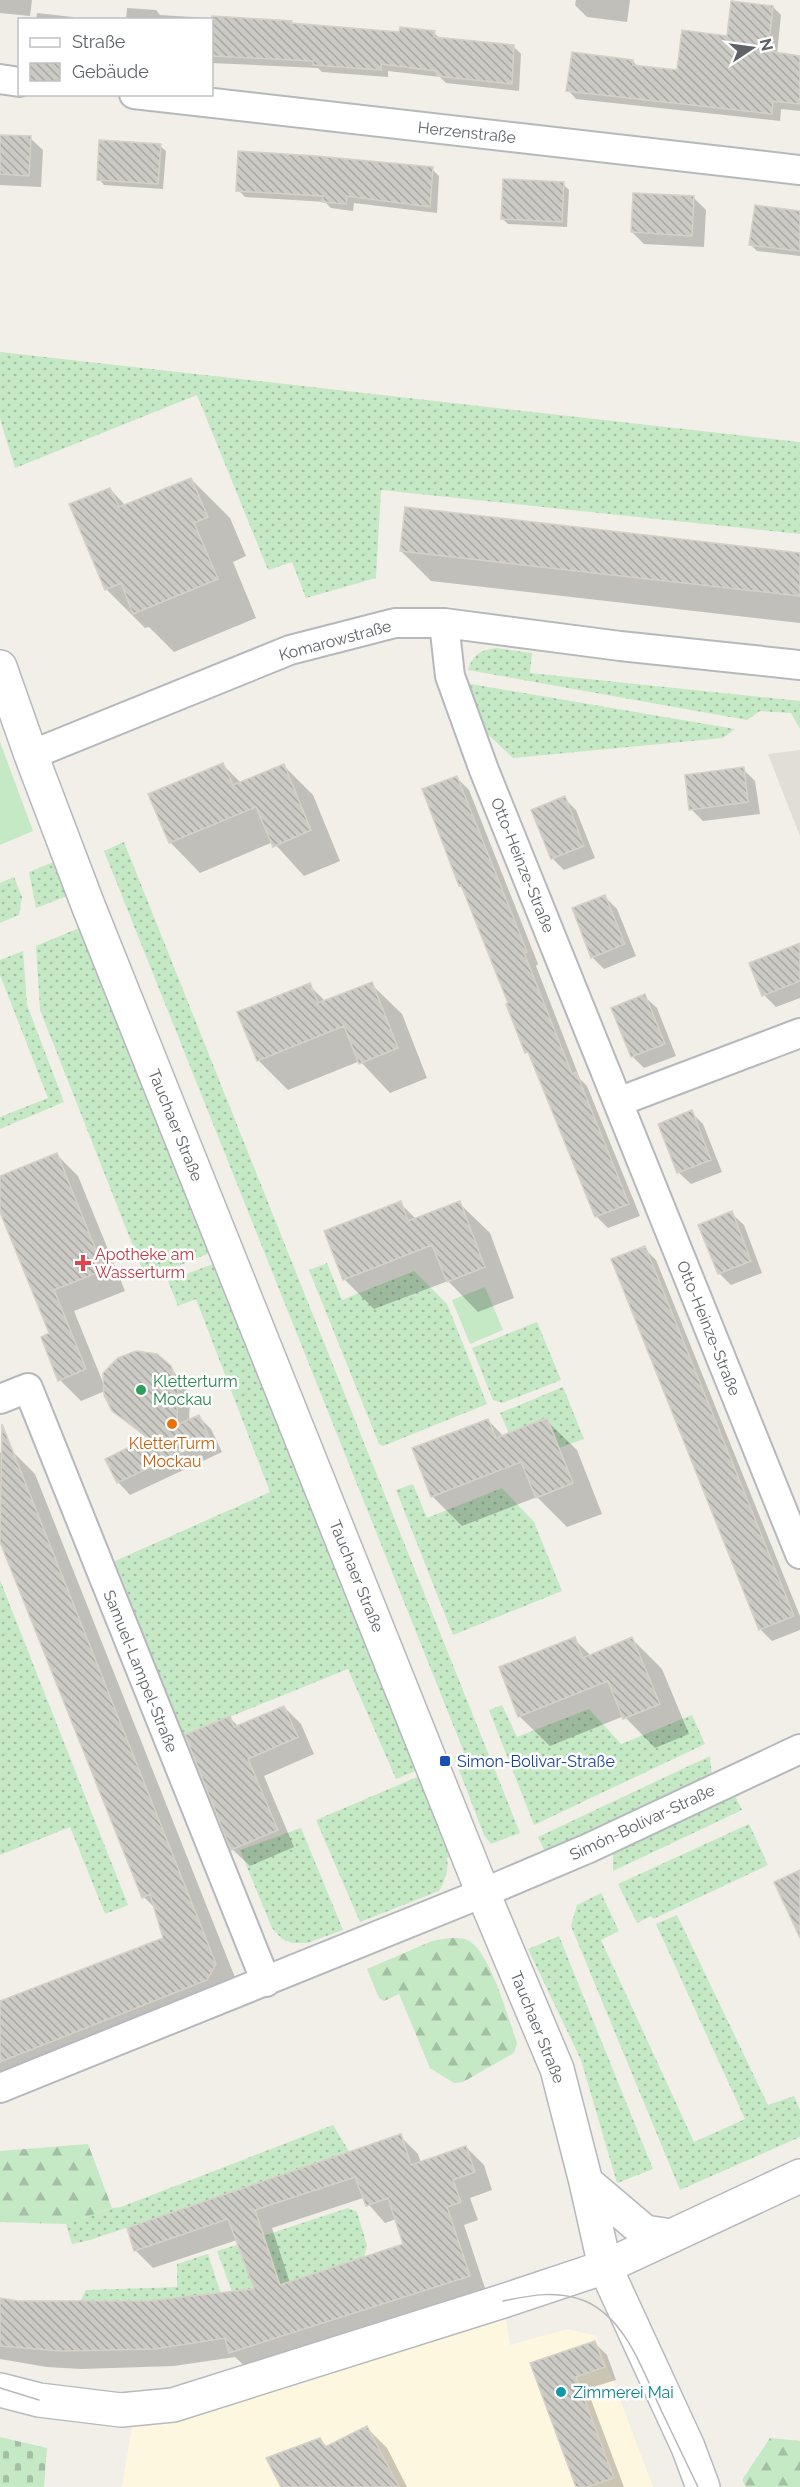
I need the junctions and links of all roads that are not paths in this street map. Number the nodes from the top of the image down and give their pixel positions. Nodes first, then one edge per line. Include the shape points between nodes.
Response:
1 (0, 79) edge
2 (18, 81) edge
3 (152, 96) edge
4 (800, 170) edge
5 (444, 623) junction
6 (800, 665) edge
7 (0, 667) edge
8 (31, 755) junction
9 (800, 1033) edge
10 (618, 1102) junction
11 (0, 1399) edge
12 (800, 1554) edge
13 (800, 1749) edge
14 (483, 1893) junction
15 (266, 1982) junction
16 (0, 2088) edge
17 (800, 2176) edge
18 (586, 2182) junction
19 (672, 2236) junction
20 (605, 2266) junction
21 (0, 2390) edge
22 (703, 2487) edge

1 - 2 street
3 - 4 street, Herzenstraße
5 - 6 street, Komarowstraße
5 - 8 street, Komarowstraße via 395,622 290,650
5 - 10 street, Otto-Heinze-Straße via 450,676
7 - 8 street, Tauchaer Straße
8 - 14 street, Tauchaer Straße
9 - 10 street
10 - 12 street, Otto-Heinze-Straße
11 - 15 street, Samuel-Lampel-Straße via 28,1388
13 - 14 street, Simón-Bolívar-Straße
14 - 15 street
14 - 18 street, Tauchaer Straße via 560,2076
15 - 16 street
17 - 19 street
18 - 19 street via 645,2232
18 - 20 street, Tauchaer Straße
19 - 20 street
20 - 21 street via 173,2405 121,2410 39,2400
20 - 22 street, Tauchaer Straße

